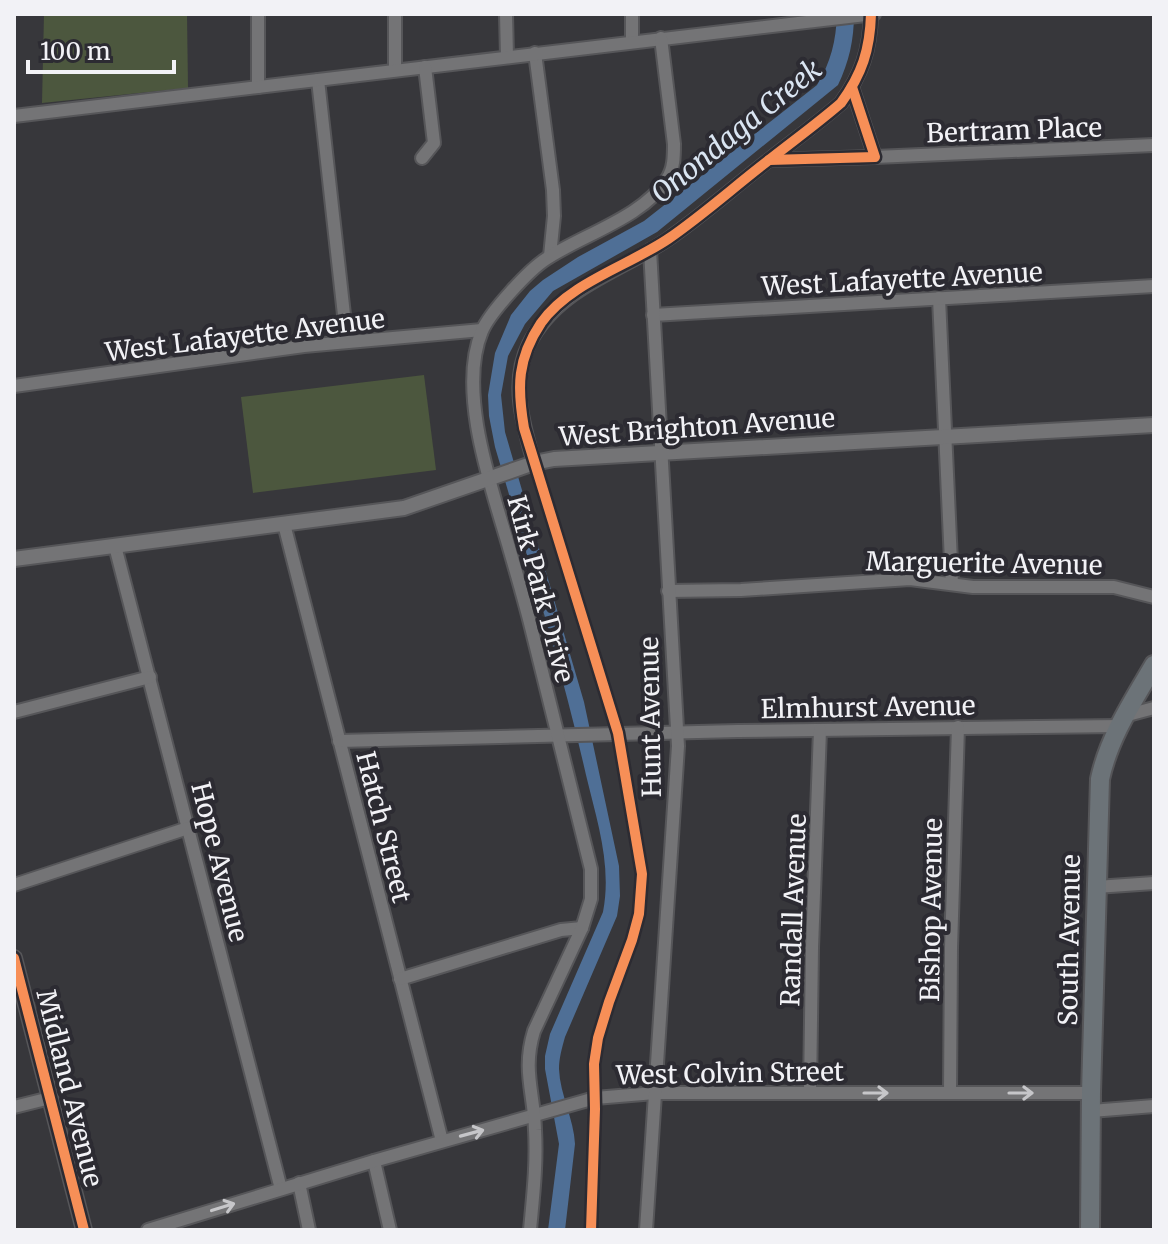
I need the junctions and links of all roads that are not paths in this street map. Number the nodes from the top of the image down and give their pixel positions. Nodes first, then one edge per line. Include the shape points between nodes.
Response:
1 (258, 14) edge
2 (395, 14) edge
3 (506, 14) edge
4 (632, 14) edge
5 (869, 15) edge
6 (775, 20) edge
7 (661, 38) junction
8 (632, 42) junction
9 (535, 53) junction
10 (507, 57) junction
11 (425, 67) junction
12 (395, 70) junction
13 (318, 80) junction
14 (258, 87) junction
15 (852, 87) junction
16 (14, 116) edge
17 (1154, 145) edge
18 (875, 157) junction
19 (422, 158) dead end
20 (769, 160) junction
21 (650, 250) junction
22 (550, 256) junction
23 (1154, 286) edge
24 (939, 298) junction
25 (653, 315) junction
26 (482, 330) junction
27 (347, 342) junction
28 (14, 386) edge
29 (1154, 425) edge
30 (946, 436) junction
31 (661, 452) junction
32 (528, 465) junction
33 (493, 477) junction
34 (284, 524) junction
35 (115, 546) junction
36 (14, 559) edge
37 (952, 584) junction
38 (668, 591) junction
39 (1154, 597) edge
40 (1153, 673) edge
41 (150, 677) junction
42 (1154, 708) edge
43 (14, 712) edge
44 (1122, 721) junction
45 (958, 727) junction
46 (820, 730) junction
47 (677, 733) junction
48 (564, 736) junction
49 (339, 741) junction
50 (188, 828) junction
51 (1154, 883) edge
52 (14, 885) edge
53 (1096, 887) junction
54 (582, 928) junction
55 (14, 959) edge
56 (400, 979) junction
57 (810, 1092) junction
58 (655, 1093) junction
59 (950, 1093) junction
60 (50, 1098) junction
61 (1091, 1102) junction
62 (1154, 1106) edge
63 (14, 1107) edge
64 (534, 1116) junction
65 (442, 1141) junction
66 (374, 1161) junction
67 (299, 1183) junction
68 (281, 1189) junction
69 (84, 1230) edge
70 (148, 1230) edge
71 (309, 1230) edge
72 (390, 1230) edge
73 (530, 1230) edge
74 (646, 1230) edge
75 (1090, 1230) edge

1 - 14 street
2 - 12 street
3 - 10 street
4 - 8 street
5 - 6 street
5 - 15 street via 867,52
6 - 7 street
7 - 8 street
7 - 22 street, Kirk Park Drive via 674,144 668,178 638,207
8 - 9 street
9 - 10 street
9 - 22 street via 553,190
10 - 11 street
11 - 12 street
11 - 19 street via 434,143
12 - 13 street
13 - 14 street
13 - 27 street
14 - 16 street
15 - 18 street
15 - 20 street via 841,103
17 - 18 street, Bertram Place
18 - 20 street, Bertram Place
20 - 21 street
21 - 25 street, Hunt Avenue
21 - 32 street via 566,298 529,343 519,378
22 - 26 street, Kirk Park Drive
23 - 24 street, West Lafayette Avenue
24 - 25 street, West Lafayette Avenue
24 - 30 street
25 - 31 street, Hunt Avenue
26 - 27 street, West Lafayette Avenue
26 - 33 street, Kirk Park Drive via 474,396 481,453
27 - 28 street, West Lafayette Avenue
29 - 30 street, West Brighton Avenue
30 - 31 street, West Brighton Avenue
30 - 37 street
31 - 32 street, West Brighton Avenue
31 - 38 street, Hunt Avenue
32 - 33 street, West Brighton Avenue
33 - 34 street, West Brighton Avenue via 404,508
33 - 48 street, Kirk Park Drive
34 - 35 street, West Brighton Avenue
34 - 49 street, Hatch Street
35 - 36 street, West Brighton Avenue
35 - 41 street, Hope Avenue
37 - 38 street, Marguerite Avenue via 910,579
37 - 39 street, Marguerite Avenue via 1114,587
38 - 47 street, Hunt Avenue
40 - 44 main road, South Avenue
41 - 43 street
41 - 50 street, Hope Avenue
42 - 44 street, Elmhurst Avenue
44 - 45 street, Elmhurst Avenue
44 - 53 main road, South Avenue via 1100,779
45 - 46 street, Elmhurst Avenue
45 - 59 street, Bishop Avenue
46 - 47 street, Elmhurst Avenue
46 - 57 street, Randall Avenue
47 - 48 street, Elmhurst Avenue
47 - 58 street, Hunt Avenue
48 - 49 street
48 - 54 street, Kirk Park Drive via 591,869 591,899
49 - 56 street, Hatch Street
50 - 52 street
50 - 68 street, Hope Avenue
51 - 53 street
53 - 61 main road, South Avenue
54 - 56 street
54 - 64 street, Kirk Park Drive via 534,1031 528,1076
55 - 60 street, Midland Avenue
56 - 65 street, Hatch Street
57 - 58 street, West Colvin Street
57 -> 59 street, West Colvin Street
58 - 64 street, West Colvin Street via 595,1098
58 - 74 street, Hunt Avenue
59 -> 61 street, West Colvin Street
60 - 63 street
60 - 69 street, Midland Avenue
61 - 62 street, West Colvin Street
61 - 75 main road, South Avenue
65 -> 64 street, West Colvin Street
64 - 73 street, Kirk Park Drive
65 - 66 street, West Colvin Street
66 - 67 street, West Colvin Street
66 - 72 street
67 - 68 street, West Colvin Street
67 - 71 street
70 -> 68 street, West Colvin Street

